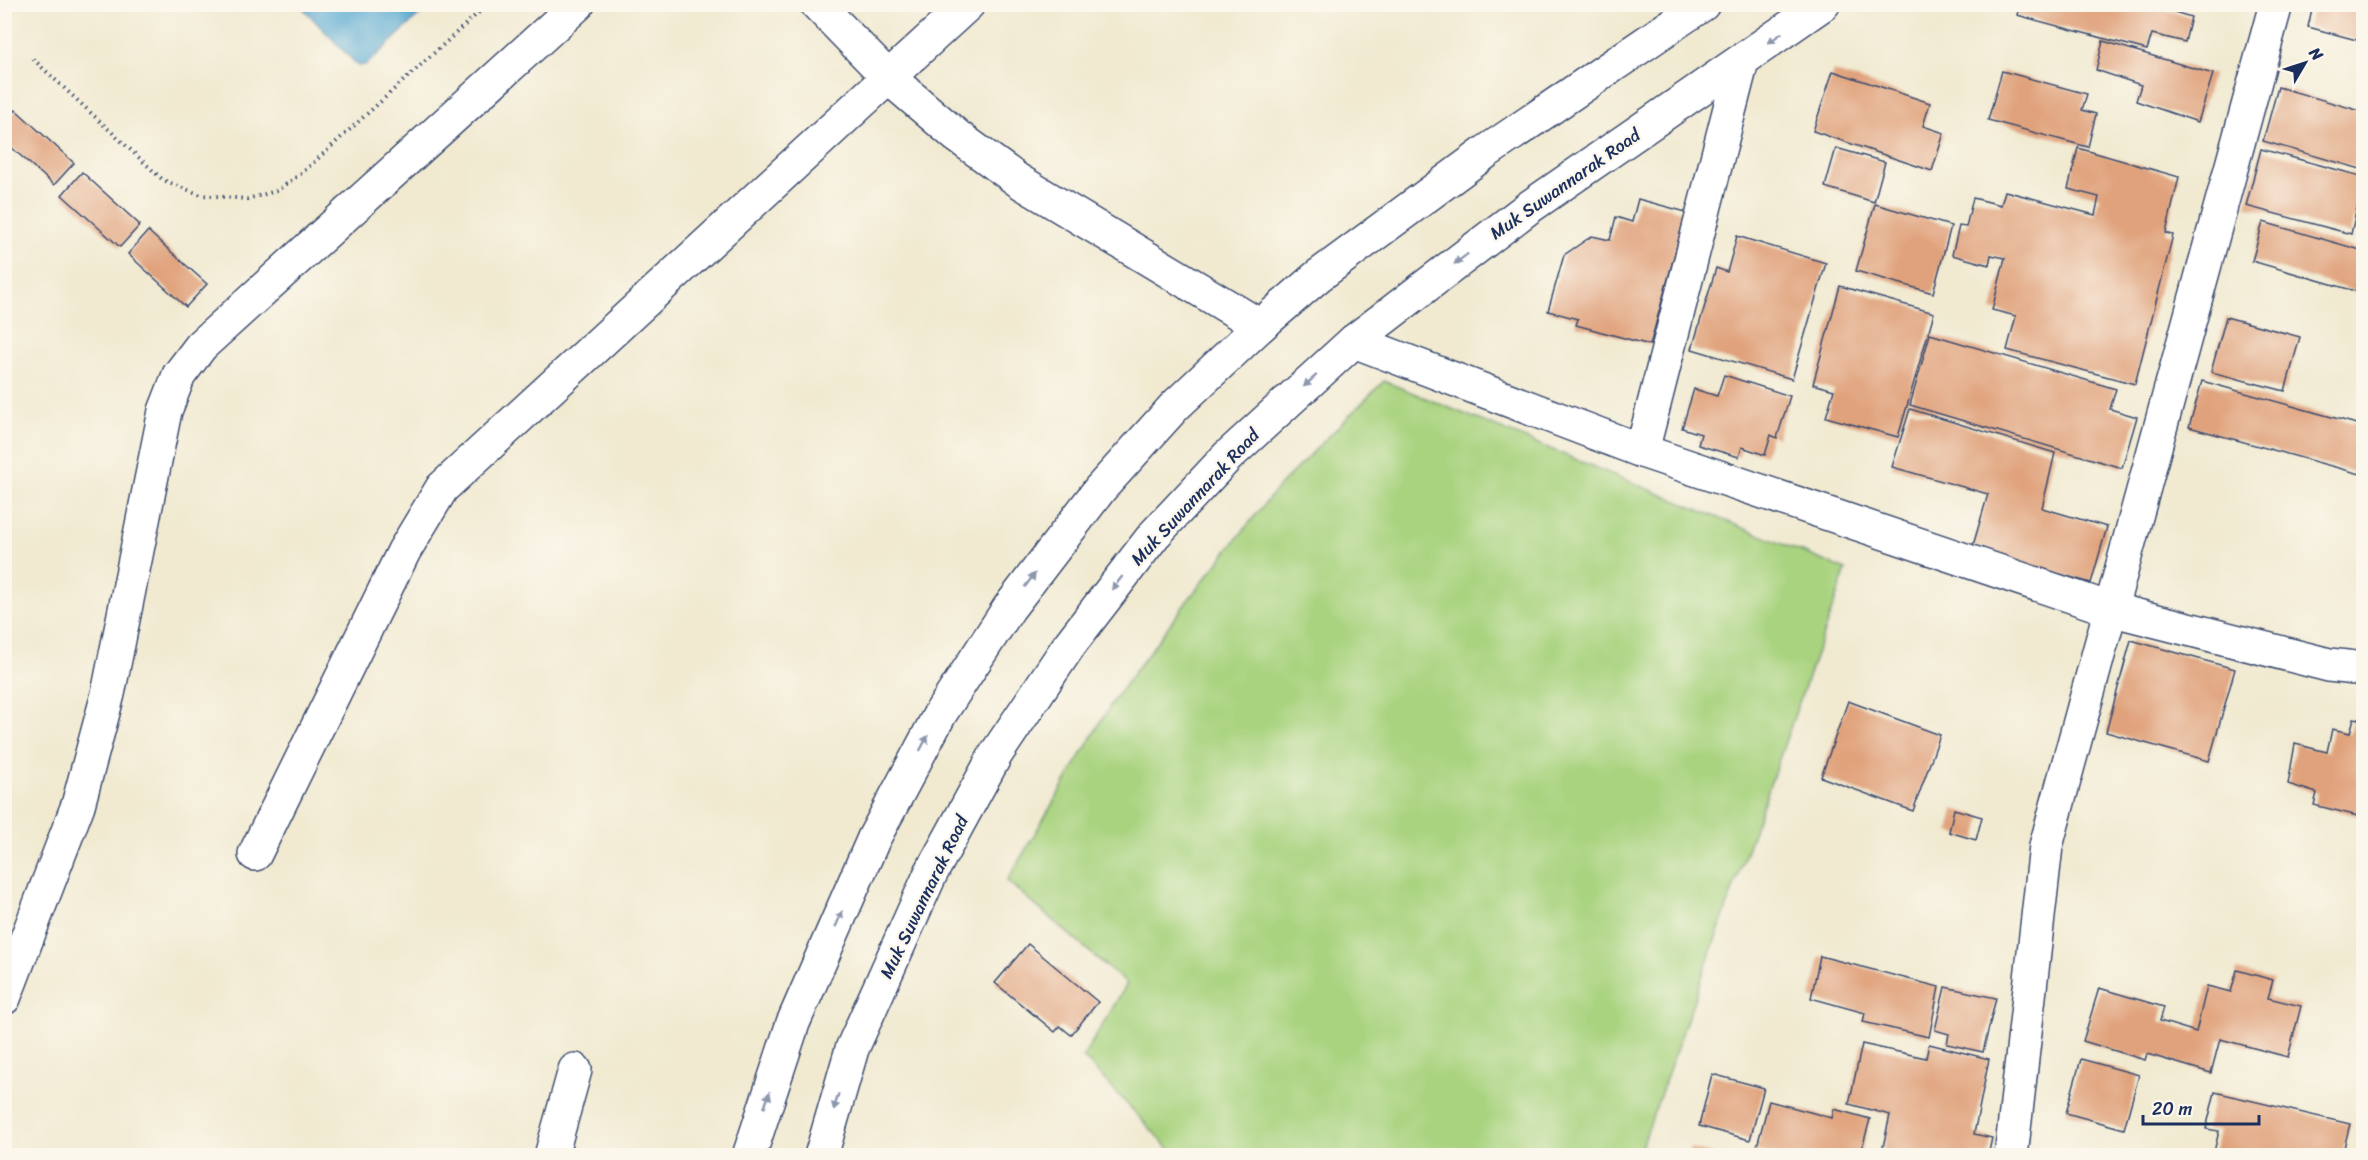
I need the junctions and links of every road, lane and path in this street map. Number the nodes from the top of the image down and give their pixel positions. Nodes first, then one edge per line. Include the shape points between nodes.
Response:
1 (488, 4) edge
2 (578, 4) edge
3 (817, 4) edge
4 (968, 4) edge
5 (1703, 4) edge
6 (1823, 4) edge
7 (2276, 4) edge
8 (33, 59) dead end
9 (1743, 61) junction
10 (889, 78) junction
11 (1260, 326) junction
12 (1354, 341) junction
13 (1642, 451) junction
14 (2110, 609) junction
15 (2364, 669) edge
16 (255, 854) dead end
17 (11, 960) edge
18 (4, 998) edge
19 (575, 1070) dead end
20 (551, 1155) edge
21 (749, 1155) edge
22 (824, 1155) edge
23 (2011, 1155) edge

1 - 8 path via 302,173 276,191 247,199 201,195 163,180
2 - 17 street via 201,346 179,375 165,411 108,694 78,805
3 - 10 street
4 - 10 street
5 - 11 street via 1486,152 1318,276
6 -> 9 street, Muk Suwannarak Road
7 - 14 street
9 -> 12 street, Muk Suwannarak Road via 1528,208
9 - 13 street
10 - 11 street via 957,136 1019,181
10 - 16 street via 442,488 404,551
21 -> 11 street via 798,1012 873,838 940,714 1009,608 1100,489 1174,406
12 - 13 street
12 -> 22 street, Muk Suwannarak Road via 1228,456 1154,535 1070,644 996,754 931,873 852,1049
13 - 14 street
14 - 15 street via 2329,665
14 - 23 street via 2046,846
17 - 18 street
19 - 20 street

